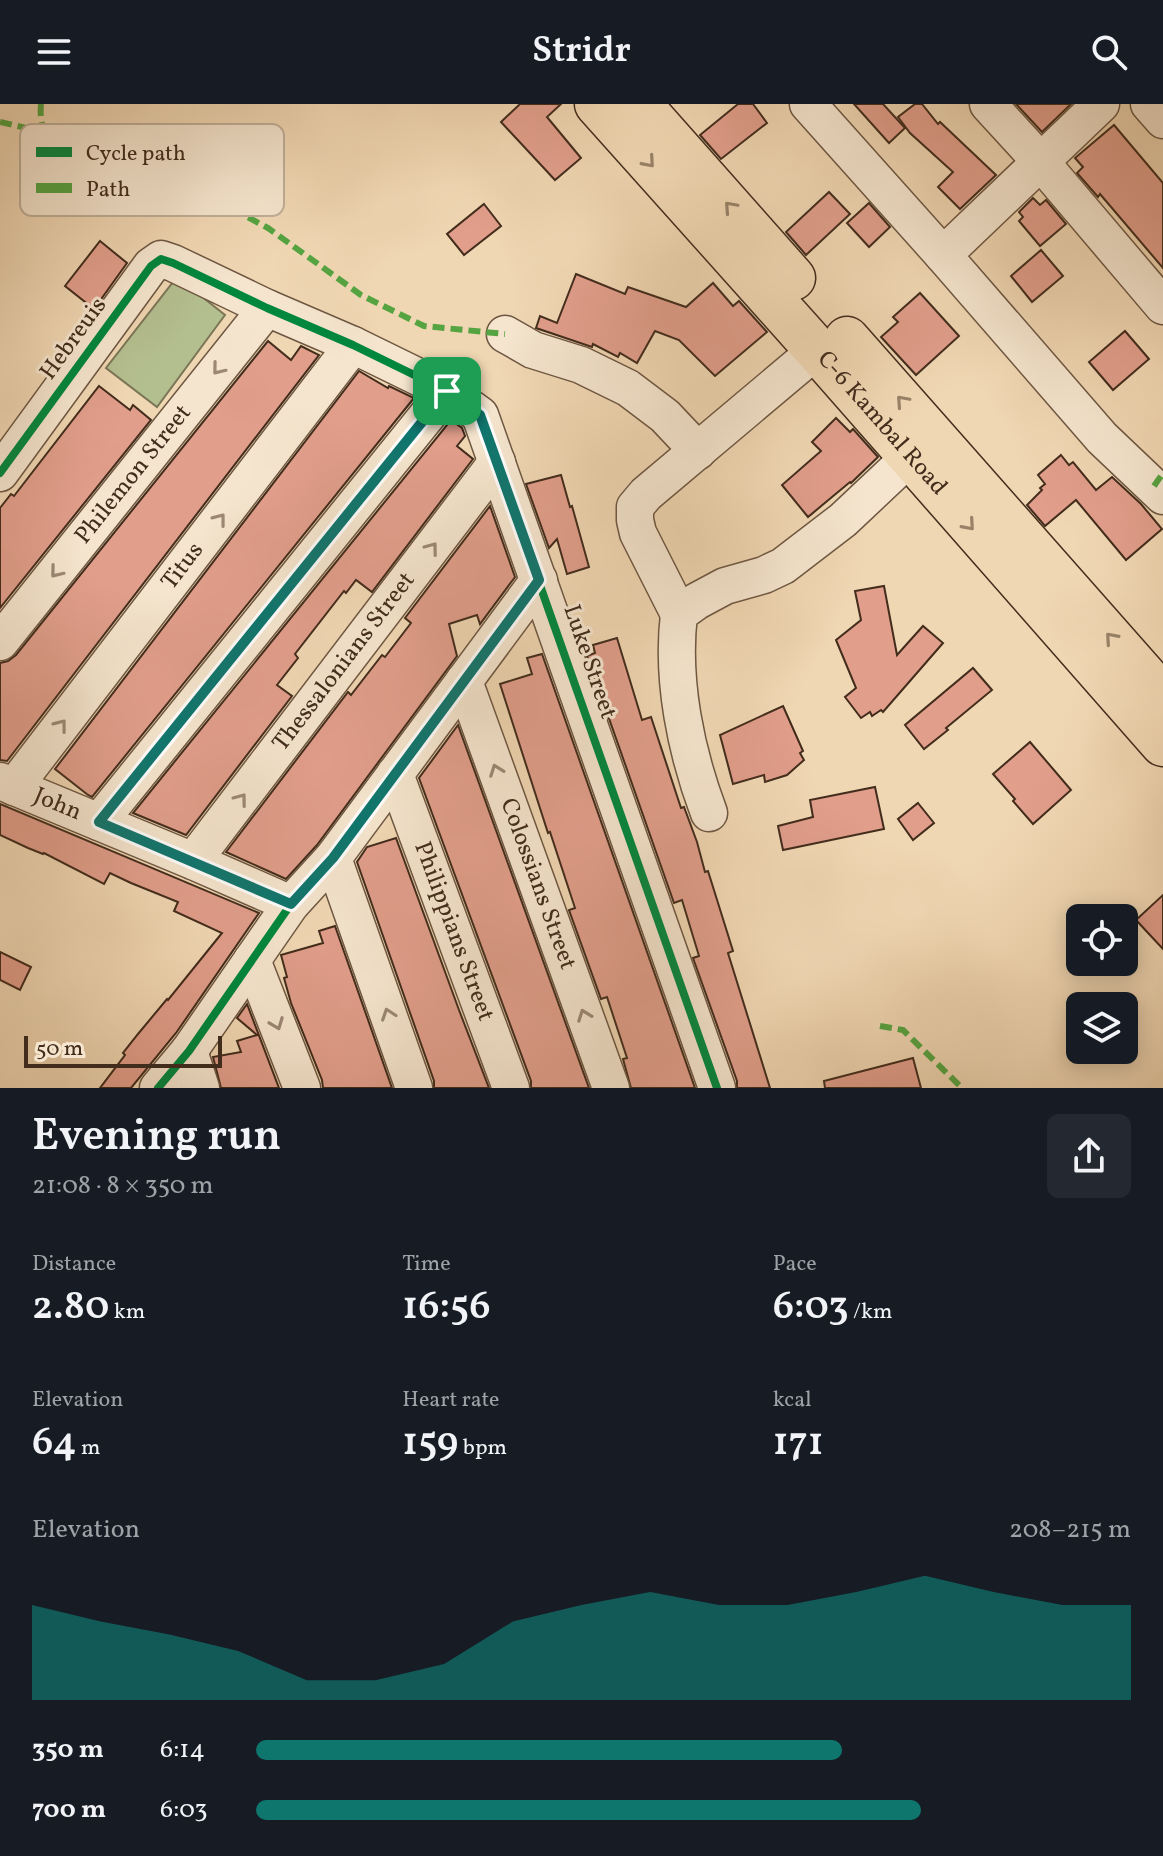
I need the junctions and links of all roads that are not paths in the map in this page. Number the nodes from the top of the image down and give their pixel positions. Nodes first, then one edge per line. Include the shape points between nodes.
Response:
1 (597, 104) edge
2 (639, 104) edge
3 (808, 104) edge
4 (988, 104) edge
5 (1101, 104) edge
6 (1149, 104) edge
7 (1163, 120) edge
8 (1040, 161) junction
9 (943, 255) junction
10 (151, 266) joint
11 (1163, 306) edge
12 (267, 308) junction
13 (505, 334) dead end
14 (353, 345) junction
15 (817, 350) junction
16 (447, 391) junction
17 (921, 446) junction
18 (698, 451) junction
19 (497, 462) junction
20 (0, 473) edge
21 (1163, 496) edge
22 (539, 580) junction
23 (679, 614) junction
24 (0, 642) edge
25 (464, 681) junction
26 (1163, 697) edge
27 (1163, 744) edge
28 (395, 774) junction
29 (7, 784) edge
30 (709, 813) dead end
31 (99, 822) junction
32 (333, 858) junction
33 (193, 861) junction
34 (291, 904) junction
35 (252, 960) junction
36 (189, 1051) junction
37 (158, 1088) edge
38 (201, 1088) edge
39 (302, 1088) edge
40 (414, 1088) edge
41 (511, 1088) edge
42 (611, 1088) edge
43 (717, 1088) edge

1 -> 15 main road, C-6 Kambal Road
17 -> 2 main road, C-6 Kambal Road
3 - 9 street
4 - 8 street
5 - 8 street
6 - 7 street
8 - 9 street
8 - 11 street
9 - 21 street via 1102,438
10 - 12 street, Luke Street via 161,259 173,263
10 - 20 street, Hebreuis
12 - 14 street, Luke Street
12 -> 24 street, Philemon Street
13 - 18 street via 628,388
14 - 16 street, Luke Street
29 -> 14 street, Titus
15 - 17 main road, C-6 Kambal Road
15 - 18 street
16 - 19 street, Luke Street via 480,415
16 - 31 street
17 - 23 street via 843,520 783,566 725,586
26 -> 17 main road, C-6 Kambal Road
17 -> 27 main road, C-6 Kambal Road
18 - 23 street via 635,507 638,533
19 - 22 street, Luke Street
33 -> 19 street, Thessalonians Street
22 - 25 street
22 - 43 street, Luke Street
23 - 30 street via 681,708
25 - 28 street
42 -> 25 street, Colossians Street
28 - 32 street
28 - 41 street, Philippians Street
29 - 31 street, John
31 - 33 street, John
32 - 34 street
40 -> 32 street
33 - 34 street, John
34 - 35 street
35 - 36 street
35 -> 39 street
36 - 37 street
36 - 38 street

